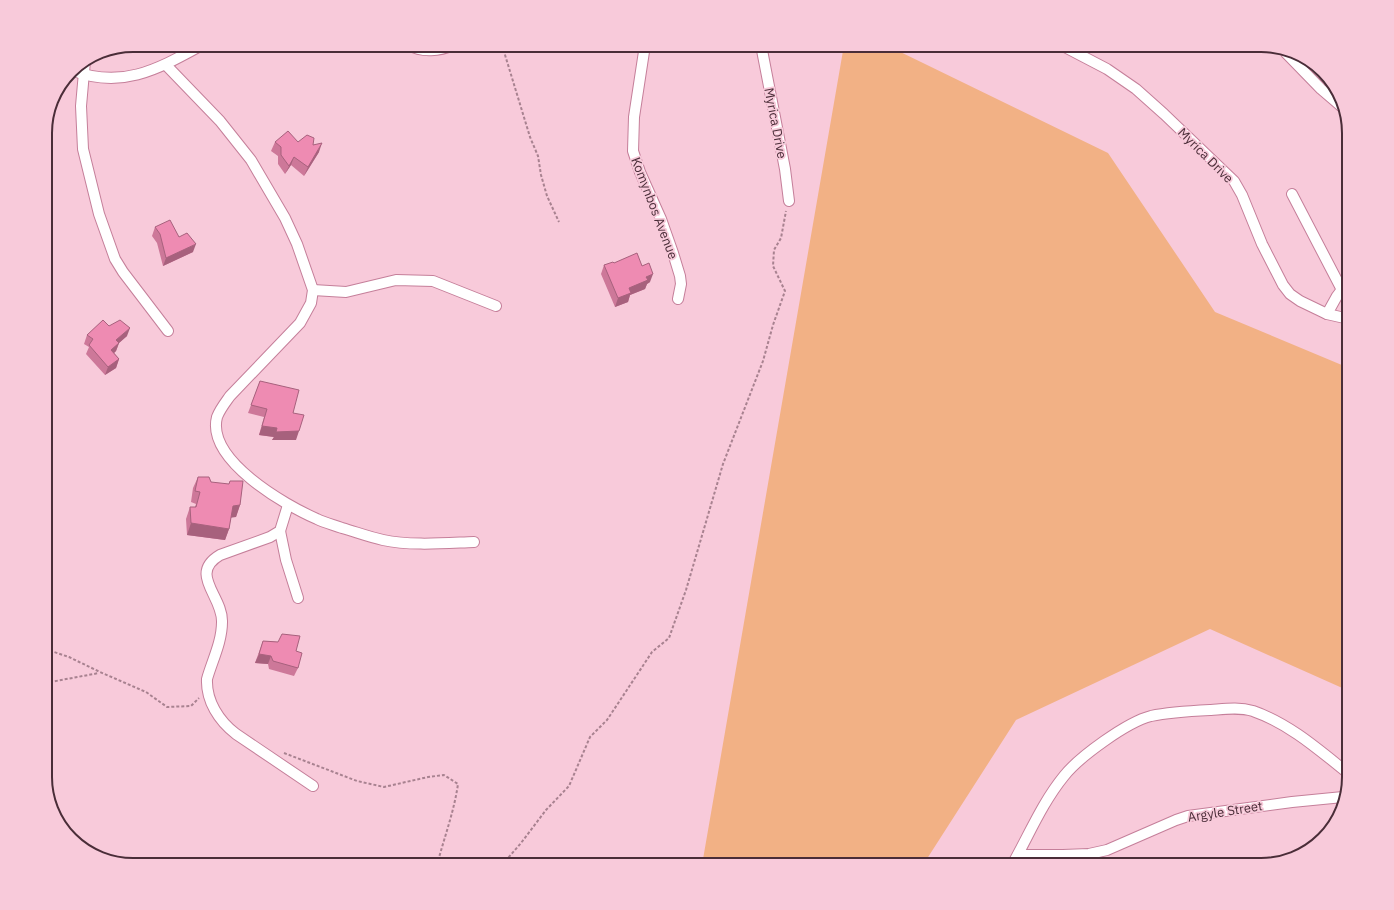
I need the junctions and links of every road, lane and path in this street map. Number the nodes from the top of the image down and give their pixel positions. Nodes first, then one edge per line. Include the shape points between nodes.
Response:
1 (189, 52) edge
2 (504, 52) edge
3 (644, 52) edge
4 (762, 52) edge
5 (1074, 52) edge
6 (1291, 58) edge
7 (166, 65) junction
8 (84, 69) edge
9 (79, 73) edge
10 (84, 75) junction
11 (1336, 103) edge
12 (1292, 194) dead end
13 (789, 201) joint
14 (559, 222) dead end
15 (314, 290) junction
16 (1342, 290) joint
17 (678, 300) dead end
18 (496, 306) dead end
19 (1327, 314) junction
20 (1342, 317) edge
21 (168, 330) dead end
22 (288, 505) junction
23 (280, 531) junction
24 (474, 542) dead end
25 (298, 598) dead end
26 (52, 651) edge
27 (100, 672) junction
28 (52, 682) edge
29 (207, 690) junction
30 (279, 752) dead end
31 (1342, 768) edge
32 (313, 786) dead end
33 (1339, 797) edge
34 (1018, 855) junction
35 (439, 858) edge
36 (508, 858) edge
37 (1016, 858) edge

1 - 7 street
2 - 14 path via 538,156 547,196
3 - 17 street, Komynbos Avenue via 634,117 633,151 661,219 680,276
4 - 13 street, Myrica Drive
5 - 19 street, Myrica Drive via 1107,69 1136,89 1234,181 1283,285 1300,301
6 - 11 street
7 - 10 street via 137,76 123,78
7 - 15 street via 220,121 251,160 285,218
8 - 10 street
9 - 10 street
10 - 21 street via 81,106 83,149 99,214 115,259
12 - 16 street
13 - 36 path via 781,238 774,250 773,266 785,291 763,361 723,464 670,638 652,652 607,720 590,737 569,786 546,810
15 - 18 street via 346,292 396,280 433,281
15 - 22 street via 312,303 300,323 230,396 217,417 216,425 222,448 230,459 246,475
16 - 19 street
19 - 20 street, Myrica Drive
22 - 23 street
22 - 24 street via 318,520 384,540
23 - 25 street
23 - 29 street via 220,555 208,564 207,579 220,608 223,622 220,640 206,679
26 - 27 path
27 - 28 path
27 - 29 path via 146,692 167,707 191,706
29 - 32 street via 214,710 227,727
30 - 35 path via 357,781 384,787 444,776 458,784
31 - 34 street via 1300,735 1274,719 1252,711 1239,708 1150,716 1122,729 1065,774 1049,795
33 - 34 street, Argyle Street via 1188,816 1107,850 1089,854
34 - 37 street

